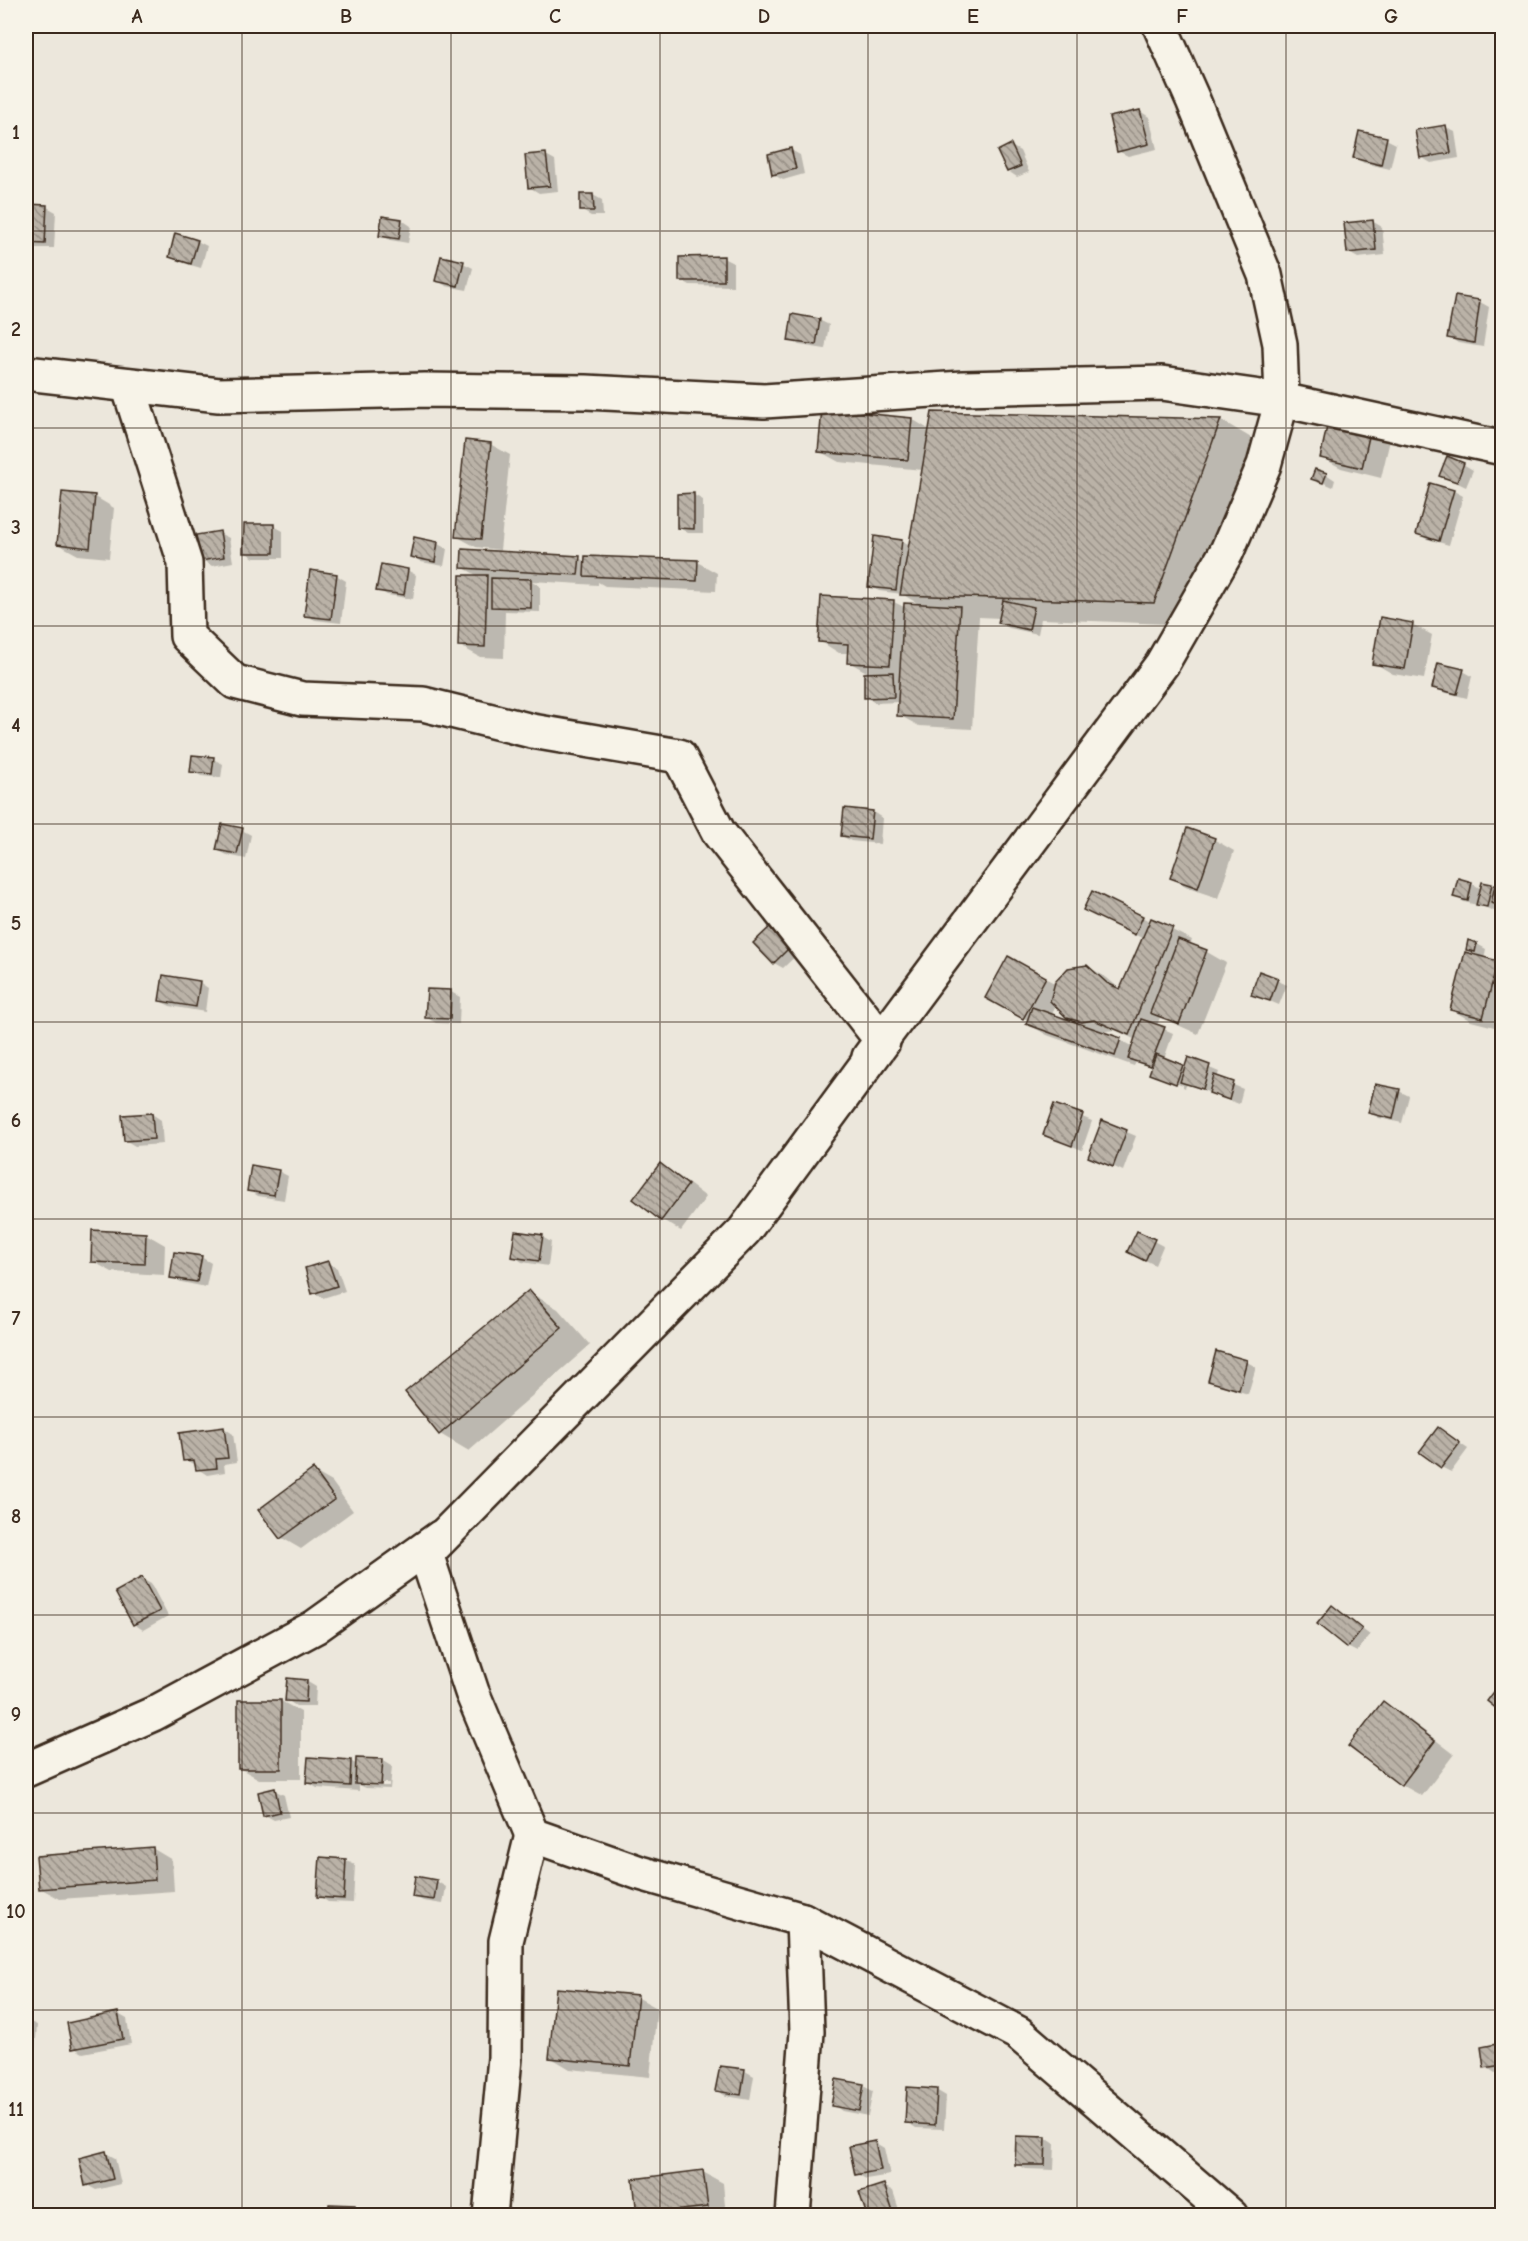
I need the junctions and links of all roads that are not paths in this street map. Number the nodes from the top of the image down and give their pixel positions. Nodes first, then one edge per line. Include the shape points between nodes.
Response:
1 (1160, 26) edge
2 (26, 373) edge
3 (128, 385) junction
4 (1282, 400) junction
5 (1503, 448) edge
6 (883, 1042) junction
7 (26, 1770) edge
8 (532, 1835) junction
9 (803, 1920) junction
10 (490, 2216) edge
11 (793, 2216) edge
12 (1231, 2216) edge

1 - 4 street via 1265,274 1280,344
2 - 3 street
3 - 4 street via 219,395 425,390 764,400 963,388 1162,383
3 - 6 street via 185,563 187,636 235,682 302,699 423,704 532,731 679,756 719,833
4 - 5 street
4 - 6 street via 1264,465 1227,551 1162,664
6 - 7 street via 723,1228 617,1365 507,1491 315,1627 153,1714
6 - 8 street via 744,1230 426,1554 472,1692
8 - 9 street via 640,1873
8 - 10 street via 506,1941 505,2058
9 - 11 street via 807,2032
9 - 12 street via 1018,2032

